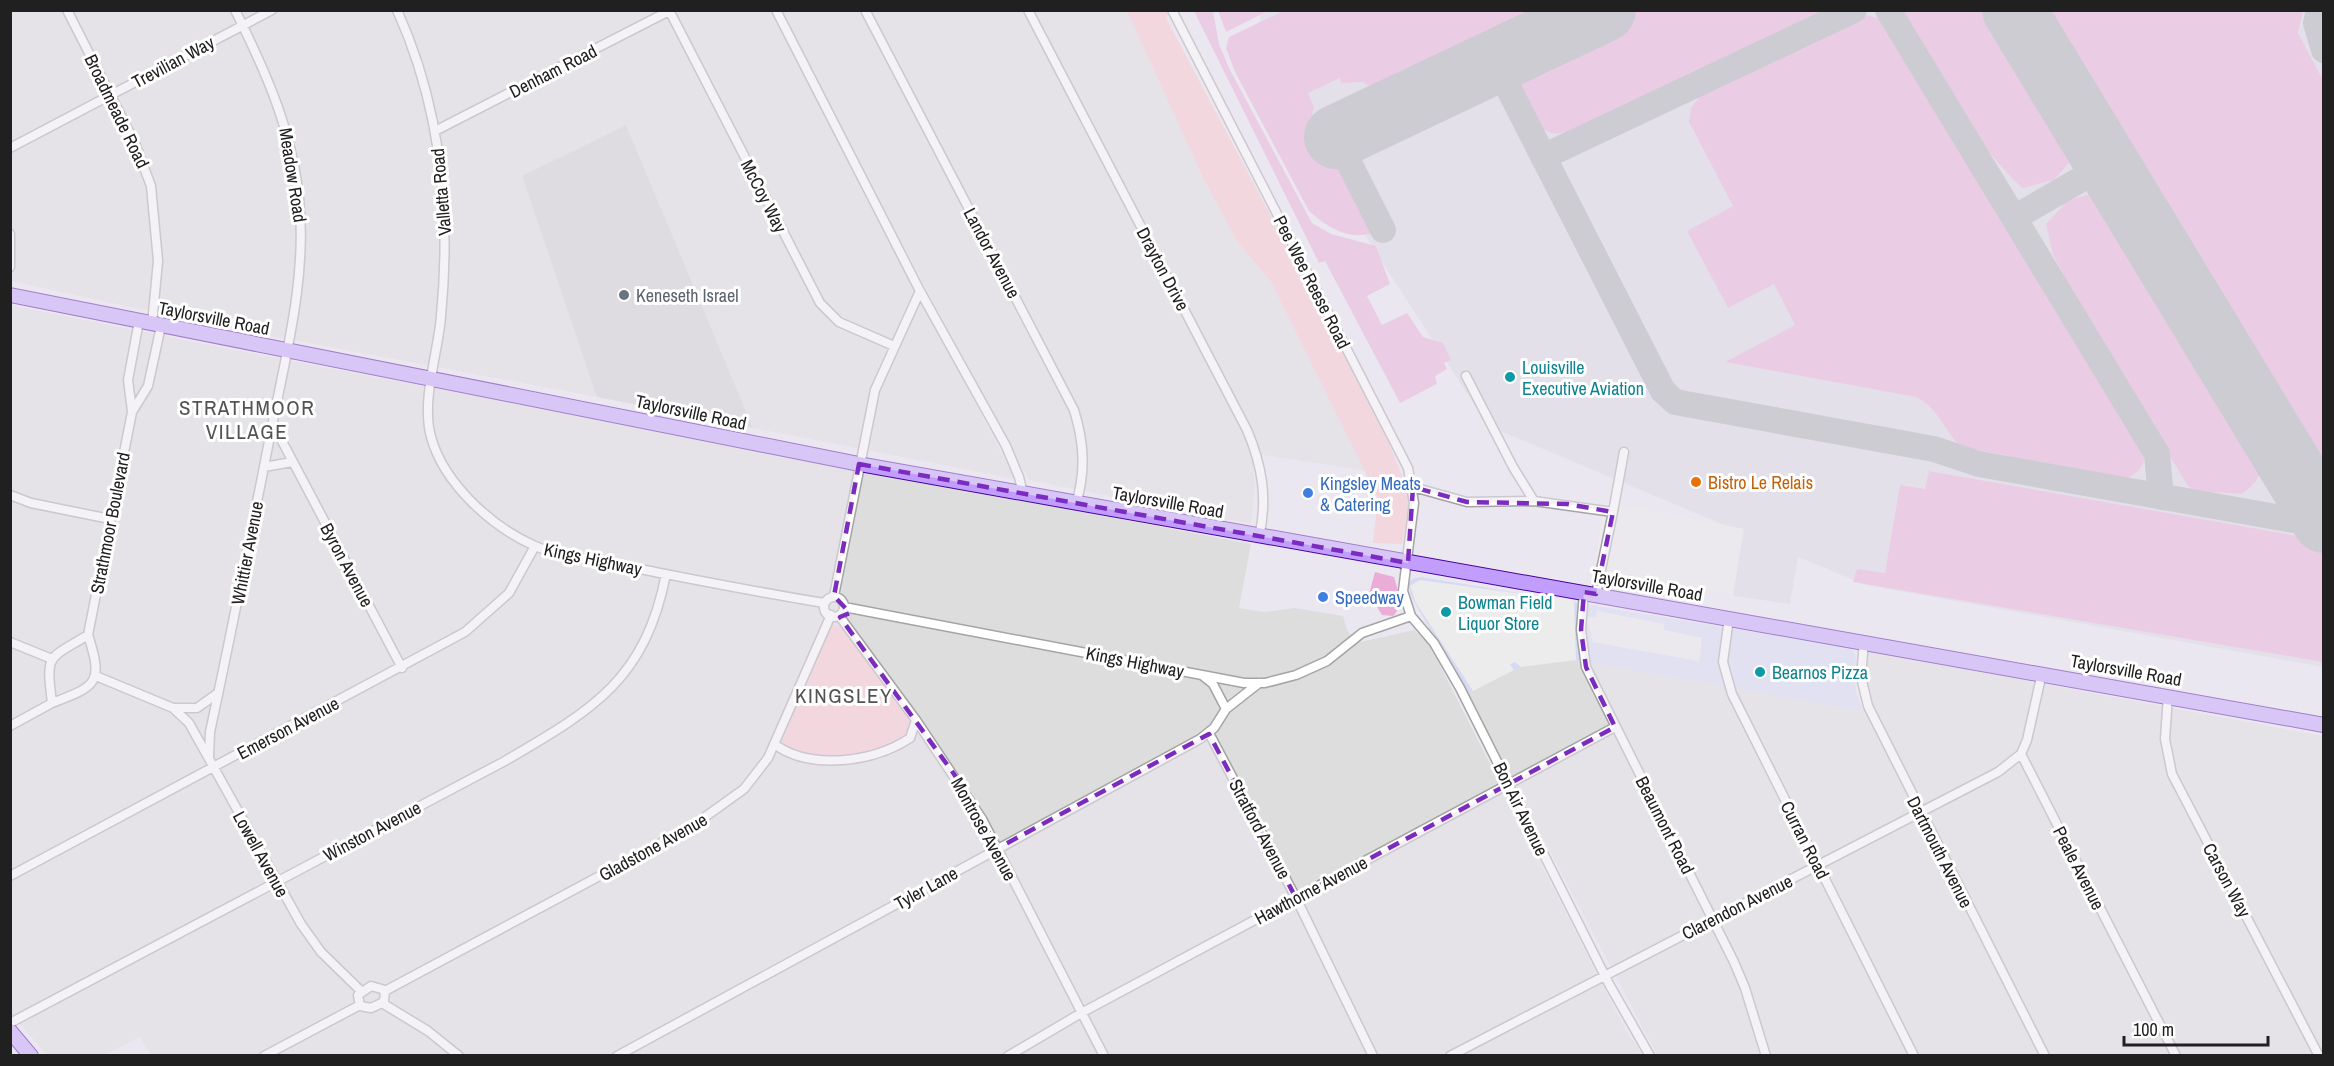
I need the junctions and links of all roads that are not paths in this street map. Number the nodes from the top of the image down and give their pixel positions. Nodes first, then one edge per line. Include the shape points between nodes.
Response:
1 (67, 10) edge
2 (235, 10) edge
3 (272, 10) edge
4 (397, 10) edge
5 (776, 10) edge
6 (865, 10) edge
7 (1028, 10) edge
8 (1172, 10) edge
9 (670, 11) edge
10 (242, 26) junction
11 (111, 95) junction
12 (435, 131) junction
13 (10, 148) edge
14 (10, 234) edge
15 (10, 267) edge
16 (920, 291) junction
17 (10, 295) edge
18 (151, 324) junction
19 (894, 346) junction
20 (288, 350) junction
21 (1466, 376) dead end
22 (433, 380) junction
23 (132, 411) junction
24 (272, 424) junction
25 (1624, 452) dead end
26 (292, 462) junction
27 (859, 464) junction
28 (264, 467) junction
29 (1413, 487) junction
30 (1023, 494) junction
31 (10, 495) edge
32 (1534, 501) junction
33 (1076, 504) junction
34 (1612, 512) junction
35 (110, 519) junction
36 (1259, 537) junction
37 (535, 546) junction
38 (1408, 563) junction
39 (666, 574) junction
40 (1590, 593) junction
41 (834, 596) junction
42 (824, 603) junction
43 (844, 607) junction
44 (835, 616) junction
45 (1412, 616) junction
46 (1729, 618) junction
47 (88, 635) junction
48 (1864, 641) junction
49 (10, 642) edge
50 (52, 659) junction
51 (402, 668) junction
52 (2042, 673) junction
53 (1203, 675) junction
54 (96, 676) junction
55 (1259, 683) junction
56 (219, 693) junction
57 (2168, 696) junction
58 (52, 704) junction
59 (173, 708) junction
60 (1226, 709) junction
61 (916, 720) junction
62 (2324, 725) edge
63 (10, 726) edge
64 (1616, 727) junction
65 (1209, 733) junction
66 (910, 738) junction
67 (931, 741) junction
68 (774, 744) junction
69 (2021, 754) junction
70 (209, 757) junction
71 (214, 766) junction
72 (1509, 783) junction
73 (1920, 813) junction
74 (998, 848) junction
75 (1819, 866) junction
76 (10, 876) edge
77 (276, 881) junction
78 (1296, 898) junction
79 (1713, 919) junction
80 (1605, 974) junction
81 (361, 991) junction
82 (385, 991) junction
83 (382, 1003) junction
84 (360, 1005) junction
85 (1083, 1012) junction
86 (10, 1023) edge
87 (10, 1031) edge
88 (2324, 1053) edge
89 (2319, 1055) edge
90 (32, 1056) edge
91 (264, 1056) edge
92 (459, 1056) edge
93 (617, 1056) edge
94 (1008, 1056) edge
95 (1104, 1056) edge
96 (1373, 1056) edge
97 (1450, 1056) edge
98 (1650, 1056) edge
99 (1766, 1056) edge
100 (1914, 1056) edge
101 (2045, 1056) edge
102 (2176, 1056) edge

1 - 11 street, Broadmeade Road
2 - 10 street, Meadow Road
3 - 10 street, Trevilian Way
4 - 12 street, Valletta Road via 424,82
5 - 16 street
6 - 33 street, Landor Avenue via 1074,410 1084,453
7 - 36 street, Drayton Drive via 1247,430 1262,475
8 - 29 street, Pee Wee Reese Road via 1408,468
9 - 12 street, Denham Road
9 - 19 street, McCoy Way via 820,303 839,322
10 - 11 street, Trevilian Way
10 - 20 street, Meadow Road via 284,120 297,179 302,254
11 - 13 street, Trevilian Way
11 - 18 street, Broadmeade Road via 143,159 151,186 158,261
12 - 22 street, Valletta Road via 446,229
14 - 15 street
16 - 19 street
16 - 30 street via 1006,446
17 - 18 main road, Taylorsville Road
18 - 20 main road, Taylorsville Road
18 - 23 street, Strathmoor Boulevard via 148,386
18 - 23 street, Strathmoor Boulevard via 128,380
19 - 27 street via 875,390
20 - 22 main road, Taylorsville Road
20 - 24 street, Whittier Avenue
21 - 32 street
22 - 27 main road, Taylorsville Road
22 - 37 street, Kings Highway via 429,430 444,466 490,517
23 - 35 street, Strathmoor Boulevard
24 - 26 street, Byron Avenue
24 - 28 street, Whittier Avenue
25 - 34 street, Beaumont Road
26 - 28 street
26 - 51 street, Byron Avenue
27 - 30 main road, Taylorsville Road
27 - 41 street
28 - 56 street, Whittier Avenue
29 - 32 street via 1467,502
29 - 38 street, Pee Wee Reese Road
30 - 33 main road, Taylorsville Road
31 - 35 street
32 - 34 street
33 - 36 main road, Taylorsville Road
34 - 40 street, Beaumont Road
35 - 47 street, Strathmoor Boulevard
36 - 38 main road, Taylorsville Road
37 - 39 street, Kings Highway
37 - 51 street, Emerson Avenue via 509,593 484,618
38 - 40 main road, Taylorsville Road
38 - 45 street, Bon Air Avenue via 1404,591
39 - 42 street, Kings Highway
39 - 77 street, Winston Avenue via 658,609 642,646 602,698 505,761
40 - 46 main road, Taylorsville Road
40 - 64 street, Beaumont Road via 1581,619 1583,658
41 - 42 street
41 - 43 street
42 - 44 street, Montrose Avenue
43 - 44 street, Gladstone Avenue
43 - 53 street, Kings Highway
44 - 61 street, Montrose Avenue
44 - 68 street, Gladstone Avenue
45 - 55 street, Kings Highway via 1362,633 1338,654 1312,668 1282,680
45 - 72 street, Bon Air Avenue via 1440,652
46 - 48 main road, Taylorsville Road
46 - 75 street, Curran Road via 1723,647 1725,678
47 - 50 street via 61,649
47 - 54 street via 96,656
48 - 52 main road, Taylorsville Road
48 - 73 street, Dartmouth Avenue via 1863,694
49 - 50 street
50 - 58 street via 48,682
51 - 71 street, Emerson Avenue
52 - 57 main road, Taylorsville Road
52 - 69 street
53 - 55 street, Kings Highway
53 - 60 street via 1213,684
54 - 58 street via 88,688
54 - 59 street, Lowell Avenue
55 - 60 street, Tyler Lane
56 - 59 street, Lowell Avenue via 197,708
56 - 70 street, Whittier Avenue
57 - 62 main road, Taylorsville Road
57 - 89 street, Carson Way via 2165,739 2172,774
58 - 63 street
59 - 70 street, Lowell Avenue via 189,723
60 - 65 street, Tyler Lane
61 - 66 street
61 - 67 street, Montrose Avenue
64 - 72 street, Hawthorne Avenue
64 - 79 street, Beaumont Road
65 - 74 street, Tyler Lane
65 - 78 street, Stratford Avenue
66 - 67 street
66 - 68 street via 879,754 846,759 801,756
67 - 74 street, Montrose Avenue
68 - 82 street, Gladstone Avenue via 760,771 744,789 709,817
69 - 73 street, Clarendon Avenue via 1974,786
69 - 102 street, Peale Avenue
70 - 71 street, Lowell Avenue
71 - 76 street, Emerson Avenue
71 - 77 street, Lowell Avenue
72 - 78 street, Hawthorne Avenue
72 - 80 street, Bon Air Avenue
73 - 75 street, Clarendon Avenue
73 - 101 street, Dartmouth Avenue
74 - 85 street, Montrose Avenue
74 - 93 street, Tyler Lane
75 - 79 street, Clarendon Avenue
75 - 100 street, Curran Road
77 - 81 street, Lowell Avenue via 321,952
77 - 86 street, Winston Avenue
78 - 85 street, Hawthorne Avenue
78 - 96 street, Stratford Avenue
79 - 80 street, Clarendon Avenue
79 - 99 street, Beaumont Road via 1745,988
80 - 97 street, Clarendon Avenue
80 - 98 street, Bon Air Avenue
81 - 82 street via 378,986
81 - 84 street via 357,998
82 - 83 street
83 - 84 street via 371,1008
83 - 92 street via 428,1031
84 - 91 street
85 - 94 street, Hawthorne Avenue
85 - 95 street, Montrose Avenue
87 - 90 main road
88 - 89 street

